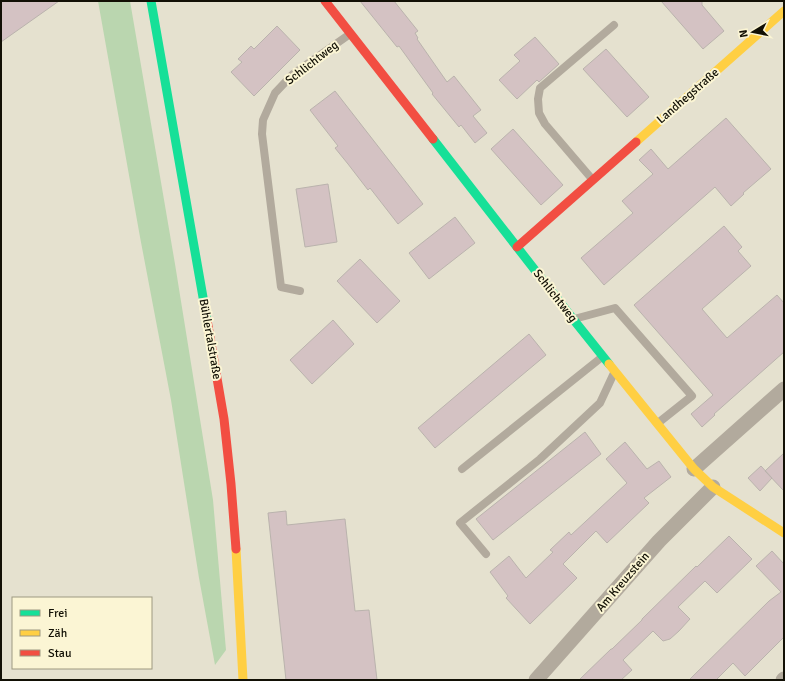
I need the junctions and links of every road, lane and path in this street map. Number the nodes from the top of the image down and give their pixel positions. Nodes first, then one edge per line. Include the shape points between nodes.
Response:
1 (152, 1) edge
2 (325, 1) edge
3 (784, 11) edge
4 (614, 25) dead end
5 (350, 33) junction
6 (593, 180) junction
7 (517, 247) junction
8 (300, 291) dead end
9 (573, 319) junction
10 (603, 356) junction
11 (615, 371) junction
12 (784, 389) edge
13 (657, 424) junction
14 (462, 468) dead end
15 (694, 469) junction
16 (713, 487) junction
17 (784, 533) edge
18 (486, 554) dead end
19 (244, 680) edge
20 (536, 680) edge

1 - 19 street, Bühlertalstraße via 224,418 231,476
2 - 5 street, Schlichtweg
3 - 6 street, Landhegstraße
4 - 6 lane via 540,88 538,99 539,113 545,124
5 - 7 street, Schlichtweg
5 - 8 lane, Schlichtweg via 293,74 275,93 263,120 262,134 281,287
6 - 7 street, Landhegstraße
7 - 9 street, Schlichtweg
9 - 10 street, Schlichtweg
9 - 13 lane via 615,308 692,396
10 - 11 street, Schlichtweg
10 - 14 lane
11 - 13 street, Schlichtweg
11 - 18 lane via 600,404 540,459 460,523
12 - 15 street
13 - 15 street, Schlichtweg
15 - 16 street, Schlichtweg
16 - 17 street, Schlichtweg
16 - 20 street, Am Kreuzstein via 659,541

